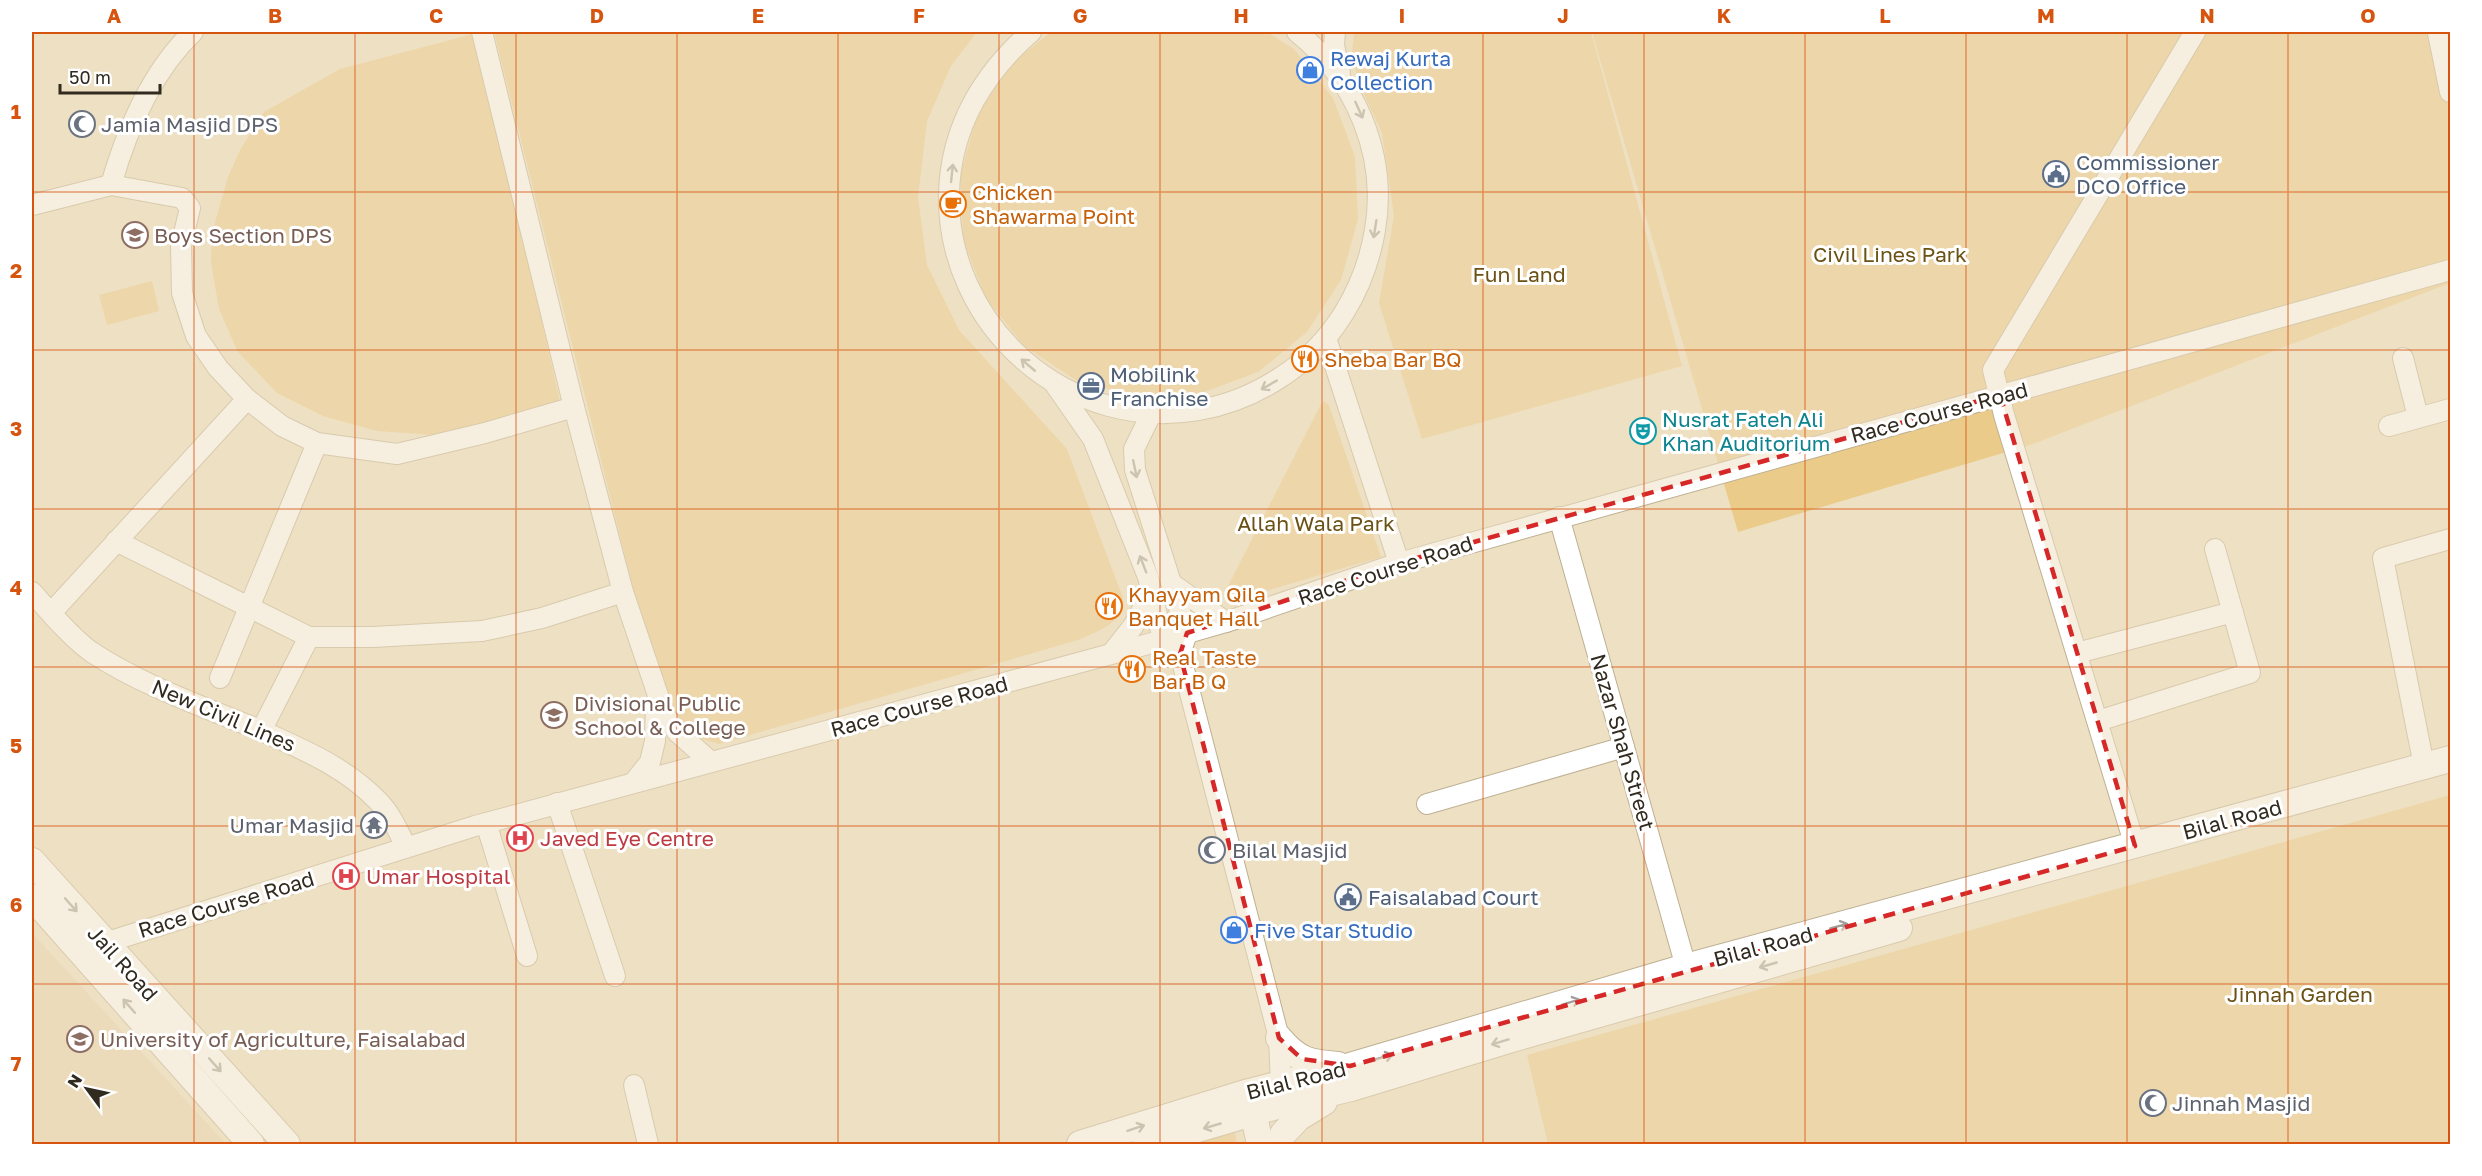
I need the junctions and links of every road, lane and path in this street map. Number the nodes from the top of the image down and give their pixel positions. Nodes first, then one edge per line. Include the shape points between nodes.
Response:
1 (193, 32) edge
2 (482, 32) edge
3 (1031, 32) edge
4 (1297, 32) edge
5 (1335, 32) edge
6 (2195, 32) edge
7 (2439, 33) edge
8 (1340, 76) junction
9 (2451, 92) edge
10 (111, 185) junction
11 (32, 206) edge
12 (2451, 270) edge
13 (1326, 338) junction
14 (2403, 358) dead end
15 (1055, 384) junction
16 (2000, 395) junction
17 (247, 399) junction
18 (574, 407) junction
19 (2451, 409) edge
20 (1150, 414) junction
21 (2418, 417) junction
22 (2389, 426) dead end
23 (317, 443) junction
24 (1559, 518) junction
25 (2451, 539) edge
26 (116, 541) junction
27 (2215, 549) dead end
28 (1399, 563) junction
29 (1172, 584) junction
30 (1152, 591) junction
31 (32, 592) edge
32 (623, 592) junction
33 (248, 607) junction
34 (2233, 612) junction
35 (51, 613) junction
36 (1226, 622) junction
37 (1187, 633) junction
38 (309, 637) junction
39 (1163, 640) junction
40 (1112, 653) junction
41 (2077, 653) junction
42 (1180, 654) junction
43 (220, 678) dead end
44 (655, 692) junction
45 (2098, 722) junction
46 (261, 731) junction
47 (1624, 747) junction
48 (2451, 759) edge
49 (711, 762) junction
50 (2424, 766) junction
51 (2451, 772) edge
52 (634, 782) junction
53 (557, 803) junction
54 (1427, 804) dead end
55 (486, 823) junction
56 (2135, 846) junction
57 (406, 847) junction
58 (32, 861) edge
59 (32, 897) edge
60 (105, 942) junction
61 (81, 951) junction
62 (527, 956) dead end
63 (1686, 967) junction
64 (615, 976) dead end
65 (1279, 1038) junction
66 (1351, 1077) junction
67 (634, 1085) dead end
68 (1281, 1095) junction
69 (1251, 1103) junction
70 (1284, 1139) edge
71 (251, 1144) edge
72 (287, 1144) edge
73 (648, 1144) edge
74 (1080, 1144) edge
75 (1156, 1144) edge
76 (1260, 1144) edge

1 - 10 street via 156,77 136,115
2 - 18 street
15 -> 3 street via 1028,366 985,318 958,260 951,228 951,185 960,132 990,75
4 - 8 street via 1315,46
5 - 8 street
6 - 16 street via 1993,370
7 - 9 street
8 -> 13 street via 1372,146 1377,222 1355,296
10 - 11 street
10 - 17 street via 182,198 190,208 181,246 182,292 196,336
12 - 16 street, Race Course Road
13 -> 20 street via 1288,373 1249,396 1205,409
13 - 28 street
14 - 21 street
15 - 20 street via 1088,400
30 -> 15 street via 1093,439
16 - 24 street, Race Course Road
16 - 41 street
17 - 23 street via 282,426
17 - 26 street
18 - 23 street via 397,454
18 - 32 street
19 - 21 street
20 -> 29 street via 1133,459
21 - 22 street
23 - 33 street
24 - 28 street, Race Course Road
24 - 47 street, Nazar Shah Street
25 - 50 street via 2383,558
26 - 33 street
26 - 35 street
27 - 34 street
28 - 36 street, Race Course Road
29 - 36 street
29 - 37 street
30 - 39 street
30 - 40 street via 1134,625
31 - 35 street, New Civil Lines
32 - 38 street via 542,618 482,631 373,638
32 - 44 street
33 - 38 street
33 - 43 street
34 - 41 street
34 - 45 street via 2250,674
35 - 46 street, New Civil Lines via 90,652 176,697
36 - 37 street, Race Course Road
37 - 39 street, Race Course Road
37 - 42 street
38 - 46 street
39 - 40 street, Race Course Road
39 - 42 street
40 - 49 street, Race Course Road
41 - 45 street
42 - 65 street
44 - 49 street via 677,732
44 - 52 street via 655,741 650,762
45 - 56 street
46 - 57 street, New Civil Lines via 334,766 391,816
47 - 54 street
47 - 63 street, Nazar Shah Street
48 - 50 main road, Bilal Road
49 - 52 street, Race Course Road
50 - 56 main road, Bilal Road
51 -> 66 main road, Bilal Road via 1504,1041
52 - 53 street, Race Course Road
53 - 55 street, Race Course Road
53 - 64 street
55 - 57 street, Race Course Road
55 - 62 street
63 -> 56 main road, Bilal Road
57 - 60 street, Race Course Road
58 -> 60 main road, Jail Road
59 - 61 main road, Jail Road
60 - 61 street, Race Course Road
60 -> 72 main road, Jail Road
71 -> 61 main road, Jail Road
66 -> 63 main road, Bilal Road
65 - 66 main road via 1302,1059
65 - 68 street
66 - 68 main road, Bilal Road
66 - 70 main road via 1298,1118
67 - 73 street
68 - 69 main road, Bilal Road
68 - 70 main road
74 -> 69 main road, Bilal Road
69 -> 75 main road, Bilal Road
69 - 76 main road

